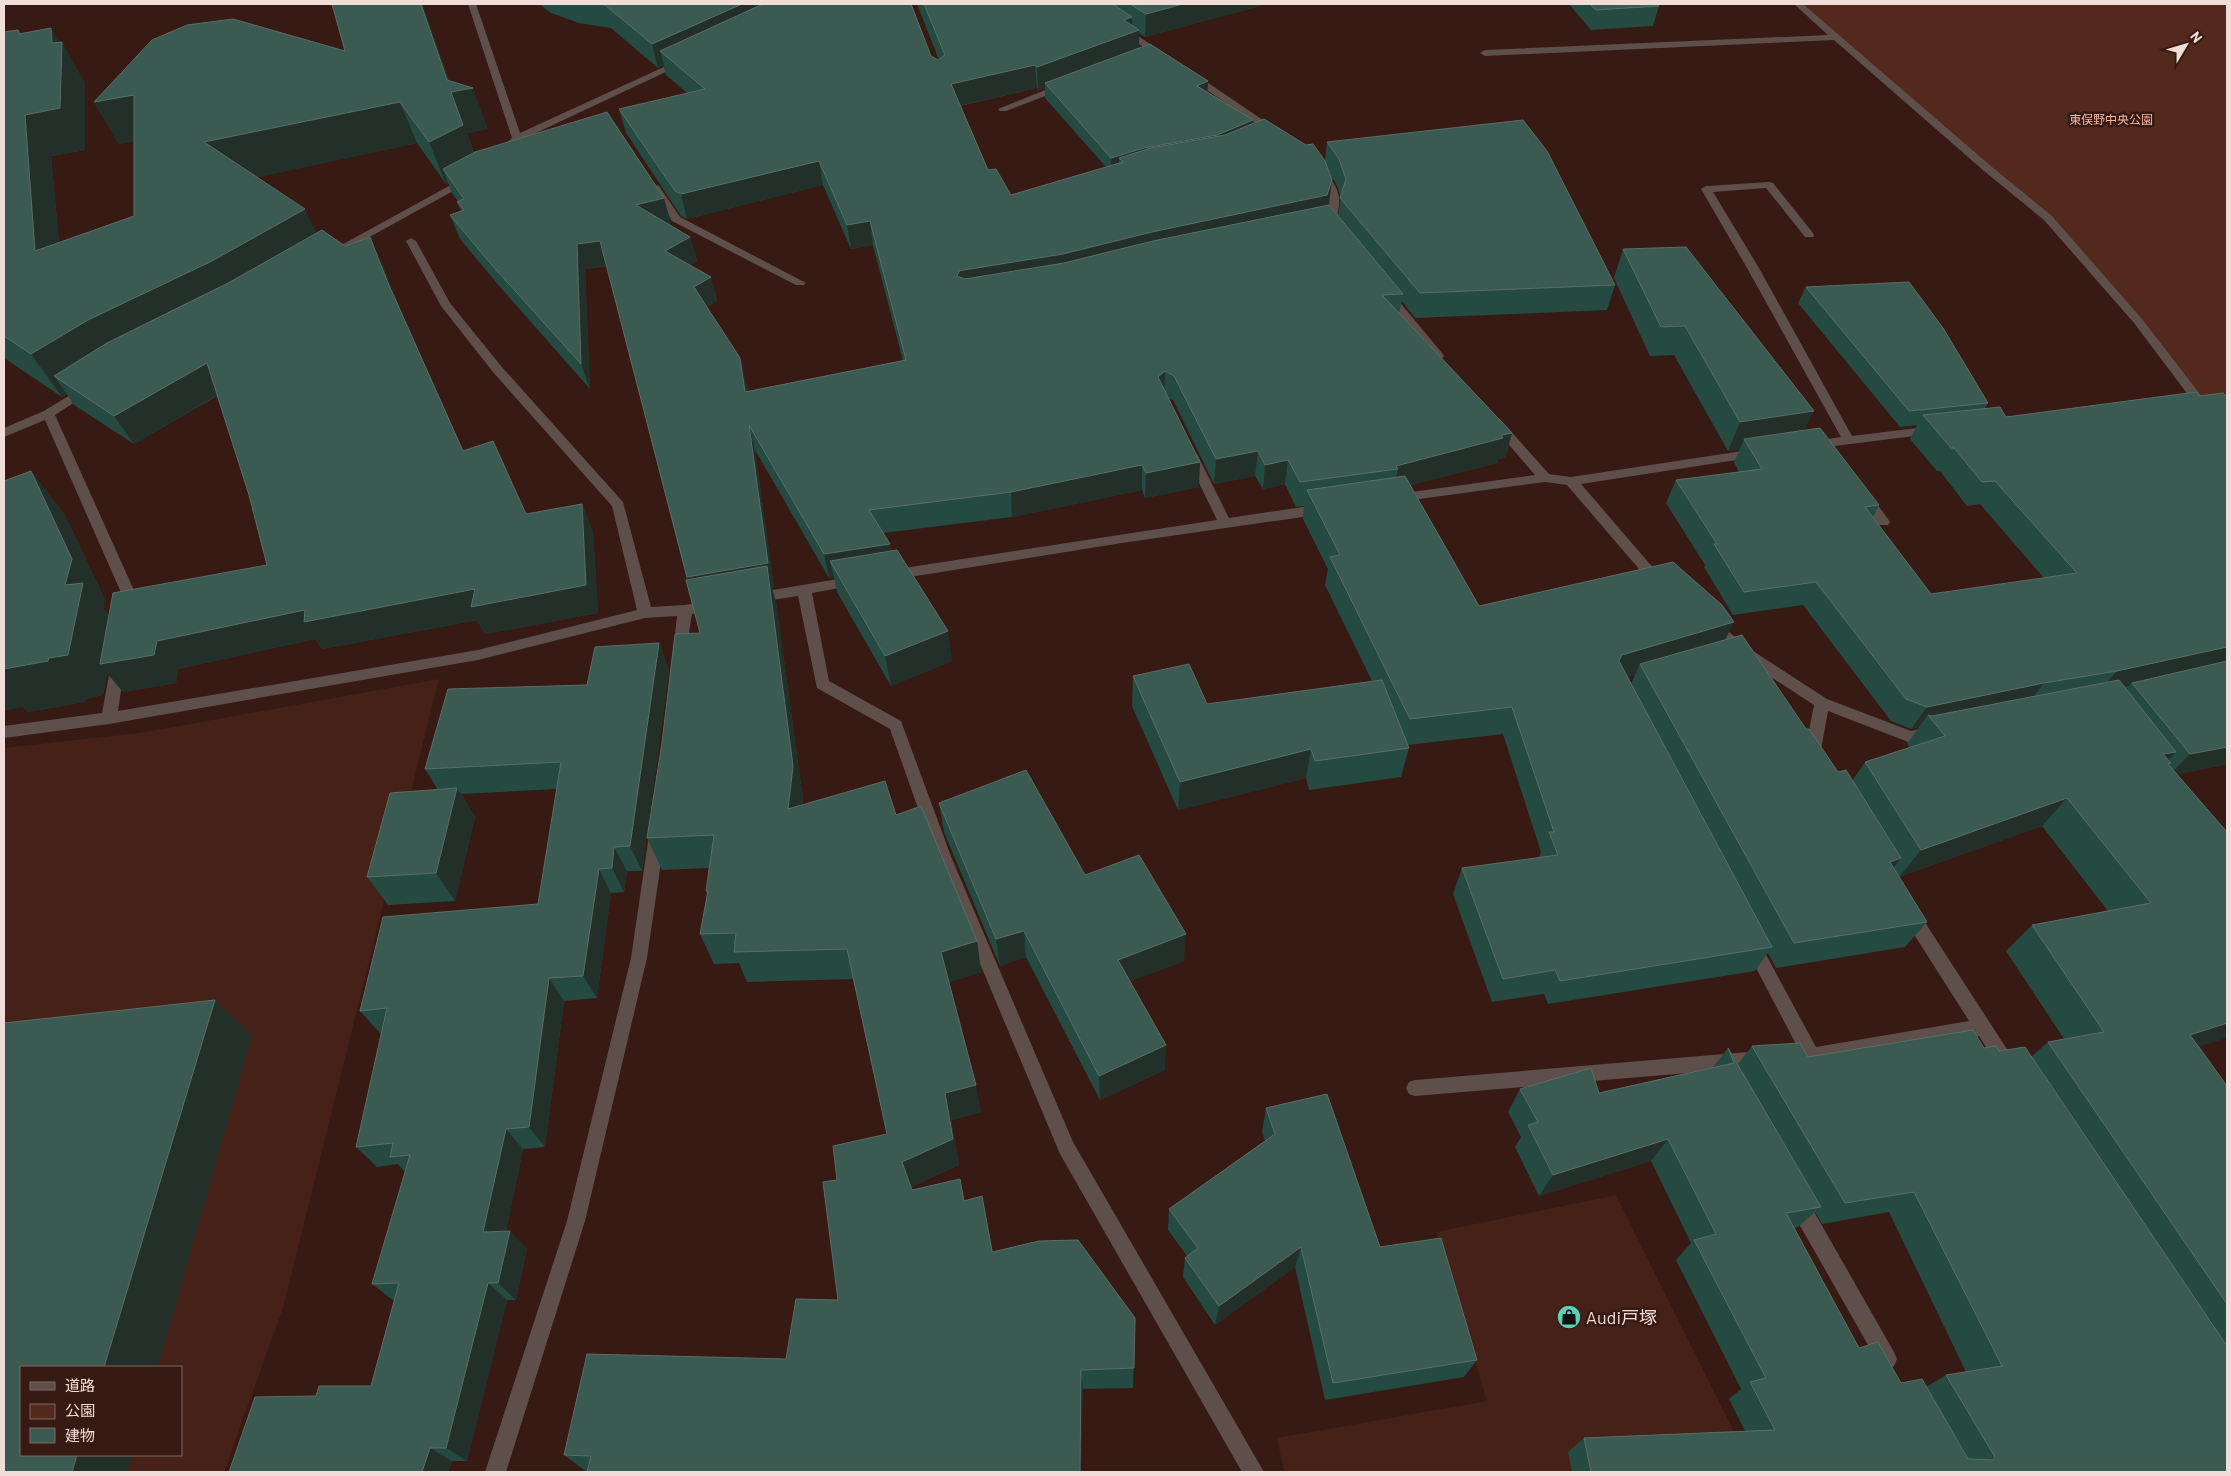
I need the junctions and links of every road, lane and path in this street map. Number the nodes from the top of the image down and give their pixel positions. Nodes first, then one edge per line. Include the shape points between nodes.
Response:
1 (472, 4) edge
2 (1798, 4) edge
3 (1113, 22) edge
4 (1834, 37) junction
5 (1485, 54) dead end
6 (694, 57) edge
7 (1075, 82) edge
8 (1002, 109) dead end
9 (1274, 135) edge
10 (517, 138) junction
11 (1315, 164) edge
12 (492, 166) edge
13 (475, 174) edge
14 (650, 180) edge
15 (1328, 226) edge
16 (1809, 235) dead end
17 (411, 241) dead end
18 (325, 258) edge
19 (800, 283) dead end
20 (1378, 283) edge
21 (1447, 366) edge
22 (96, 382) edge
23 (2218, 400) edge
24 (2199, 401) junction
25 (2180, 403) edge
26 (1486, 410) edge
27 (48, 414) junction
28 (1945, 428) edge
29 (2227, 428) edge
30 (4, 433) edge
31 (1848, 439) junction
32 (1826, 442) junction
33 (1186, 444) edge
34 (1796, 447) edge
35 (1767, 451) edge
36 (1837, 458) edge
37 (1545, 478) junction
38 (1571, 480) junction
39 (1854, 482) edge
40 (1380, 501) edge
41 (1332, 508) edge
42 (1883, 522) dead end
43 (1225, 523) junction
44 (804, 589) junction
45 (1672, 590) edge
46 (685, 610) junction
47 (645, 613) junction
48 (1700, 615) edge
49 (125, 625) edge
50 (1742, 651) junction
51 (120, 653) edge
52 (1724, 656) edge
53 (678, 669) edge
54 (1822, 703) junction
55 (109, 718) junction
56 (1950, 729) edge
57 (4, 732) edge
58 (1826, 774) edge
59 (660, 815) edge
60 (1899, 896) edge
61 (1746, 933) edge
62 (1982, 1027) junction
63 (1811, 1056) junction
64 (1716, 1061) junction
65 (2015, 1077) edge
66 (1726, 1078) edge
67 (1415, 1088) dead end
68 (1785, 1181) edge
69 (1898, 1378) edge
70 (495, 1472) edge
71 (1254, 1472) edge

1 - 10 street
2 - 4 street
3 - 9 street via 1152,54 1176,65
4 - 5 street
4 - 24 street via 2048,218 2138,321
6 - 10 street via 600,105
7 - 8 street
10 - 12 street
11 - 15 street via 1329,184 1336,204
13 - 18 street
14 - 19 street via 676,219
16 - 31 street via 1769,185 1706,189
17 - 47 street via 445,304 496,370 618,505
20 - 21 street
22 - 27 street
23 - 24 street
24 - 25 street
24 - 29 street
26 - 37 street
27 - 30 street
27 - 49 street via 130,597
28 - 31 street
31 - 32 street
32 - 34 street
32 - 36 street
33 - 43 street
35 - 38 street
37 - 38 street
37 - 40 street
38 - 45 street via 1644,566
39 - 42 street
41 - 43 street
43 - 44 street
44 - 46 street
44 - 71 street via 822,684 896,725 944,859 1066,1148
46 - 47 street
46 - 53 street
47 - 55 street via 478,655
48 - 50 street
50 - 52 street
50 - 54 street
51 - 55 street
54 - 56 street via 1912,737
54 - 58 street via 1813,750
55 - 57 street
59 - 70 street via 640,958 576,1221
60 - 62 street
61 - 63 street
62 - 63 street
62 - 65 street
63 - 64 street
64 - 66 street
64 - 67 street
68 - 69 street

